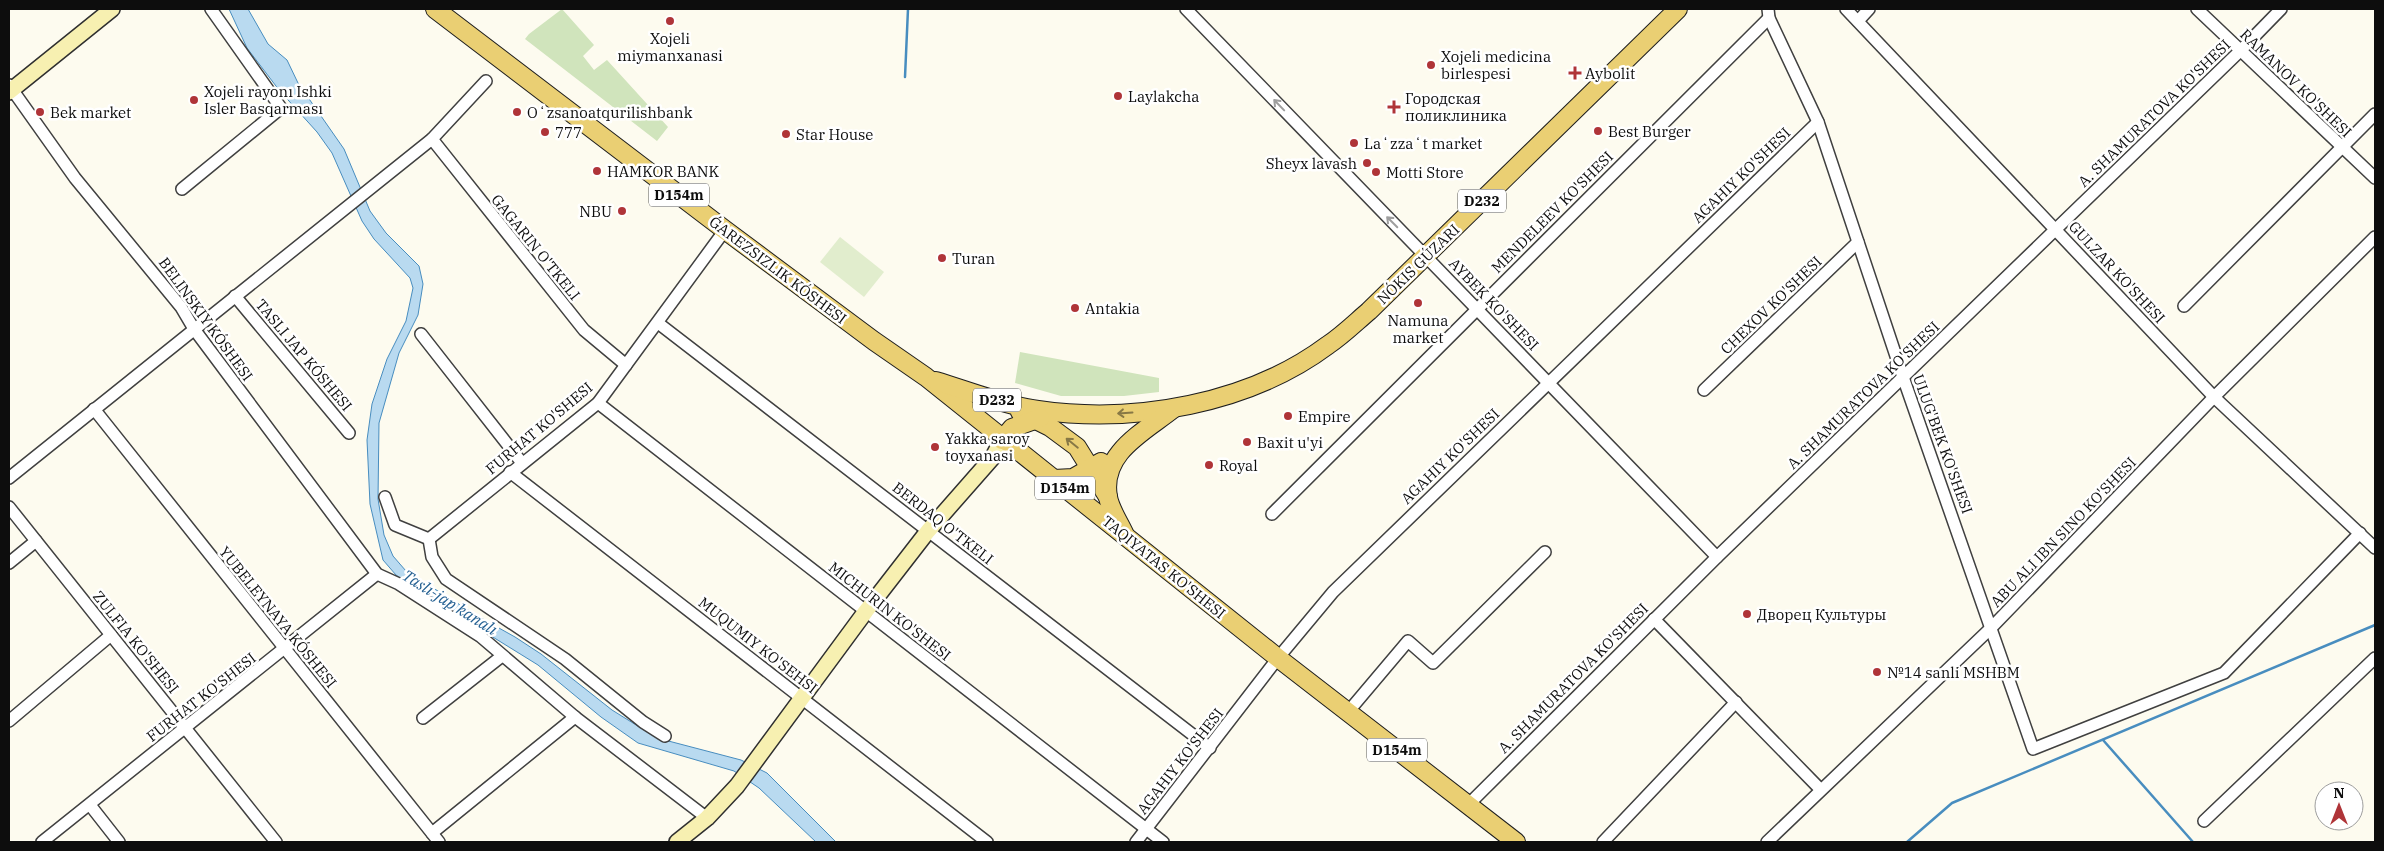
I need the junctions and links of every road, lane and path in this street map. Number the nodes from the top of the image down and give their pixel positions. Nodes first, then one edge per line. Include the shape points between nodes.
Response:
1 (112, 9) edge
2 (211, 9) edge
3 (435, 9) edge
4 (1186, 9) edge
5 (1678, 9) edge
6 (1846, 9) edge
7 (1869, 9) edge
8 (2197, 9) edge
9 (2281, 9) edge
10 (1769, 13) edge
11 (1858, 21) junction
12 (2240, 51) junction
13 (486, 81) dead end
14 (10, 89) edge
15 (2375, 114) edge
16 (1818, 122) junction
17 (432, 139) junction
18 (2341, 146) junction
19 (2375, 178) edge
20 (182, 189) dead end
21 (2056, 229) junction
22 (725, 230) junction
23 (2375, 237) edge
24 (1858, 242) junction
25 (1426, 256) junction
26 (235, 296) junction
27 (2184, 306) dead end
28 (1478, 308) junction
29 (658, 323) junction
30 (194, 329) junction
31 (421, 334) dead end
32 (626, 365) junction
33 (926, 377) junction
34 (1903, 377) junction
35 (1548, 381) junction
36 (1704, 390) dead end
37 (2214, 397) junction
38 (994, 399) junction
39 (598, 403) junction
40 (94, 409) junction
41 (1174, 409) junction
42 (1070, 413) junction
43 (1034, 419) junction
44 (349, 433) dead end
45 (1002, 440) junction
46 (1124, 446) junction
47 (522, 463) junction
48 (1091, 468) junction
49 (510, 472) junction
50 (9, 478) edge
51 (1054, 479) junction
52 (385, 497) dead end
53 (1108, 498) junction
54 (9, 507) edge
55 (1272, 514) dead end
56 (928, 531) junction
57 (2360, 533) junction
58 (1127, 538) junction
59 (429, 539) junction
60 (36, 541) junction
61 (2375, 548) edge
62 (1545, 552) dead end
63 (1717, 557) junction
64 (9, 563) edge
65 (377, 574) junction
66 (866, 611) junction
67 (1654, 619) junction
68 (1992, 627) junction
69 (111, 636) junction
70 (285, 650) junction
71 (502, 656) junction
72 (1278, 658) junction
73 (2375, 658) edge
74 (801, 697) junction
75 (1736, 702) junction
76 (1348, 712) junction
77 (575, 716) junction
78 (423, 718) dead end
79 (9, 720) edge
80 (186, 728) junction
81 (665, 736) dead end
82 (1210, 748) junction
83 (1820, 789) junction
84 (90, 805) junction
85 (1468, 805) junction
86 (707, 818) junction
87 (2204, 821) dead end
88 (1146, 829) junction
89 (436, 838) edge
90 (42, 842) edge
91 (119, 842) edge
92 (276, 842) edge
93 (677, 842) edge
94 (987, 842) edge
95 (1136, 842) edge
96 (1163, 842) edge
97 (1516, 842) edge
98 (1603, 842) edge
99 (1767, 842) edge

1 - 14 street
2 - 20 street via 281,108
3 - 22 main road, ǴAREZSIZLIK KÓSHESI / D154m
25 -> 4 street, AYBEK KO'SHESI
5 - 25 main road, D232
6 - 11 street, GULZAR KO'SHESI
7 - 11 street
8 - 12 street, RAMANOV KO'SHESI
9 - 12 street, A. SHAMURATOVA KO'SHESI
10 - 16 street, ULUG'BEK KO'SHESI
10 - 28 street, MENDELEEV KO'SHESI
11 - 21 street, GULZAR KO'SHESI
12 - 18 street, RAMANOV KO'SHESI
12 - 21 street, A. SHAMURATOVA KO'SHESI
13 - 17 street
14 - 30 street, BELINSKIY KÓSHESI via 49,144 164,285
15 - 18 street
16 - 24 street, ULUG'BEK KO'SHESI
16 - 35 street, AGAHIY KO'SHESI
17 - 26 street
17 - 32 street, GAGARIN O'TKELI via 584,330
18 - 19 street, RAMANOV KO'SHESI
18 - 27 street
21 - 34 street, A. SHAMURATOVA KO'SHESI
21 - 37 street, GULZAR KO'SHESI
22 - 29 street, FURHAT KO'SHESI
22 - 33 main road, ǴAREZSIZLIK KÓSHESI / D154m
23 - 37 street, ABU ALI IBN SINO KO'SHESI
24 - 34 street, ULUG'BEK KO'SHESI
24 - 36 street, CHEXOV KO'SHESI
25 - 28 street, AYBEK KO'SHESI
25 - 41 main road, D232 via 1328,346 1273,378 1194,406
26 - 30 street
26 - 44 street, TASLI JAP KÓSHESI
28 - 35 street, AYBEK KO'SHESI
28 - 55 street, MENDELEEV KO'SHESI
29 - 32 street, FURHAT KO'SHESI
29 - 56 street, BERDAQ O'TKELI
30 - 40 street
30 - 65 street, BELINSKIY KÓSHESI
31 - 47 street
32 - 39 street, FURHAT KO'SHESI
33 - 38 main road, D232
33 - 45 main road, ǴAREZSIZLIK KÓSHESI / D154m
34 - 63 street, A. SHAMURATOVA KO'SHESI
34 - 68 street, ULUG'BEK KO'SHESI
35 - 63 street, AYBEK KO'SHESI
35 - 72 street, AGAHIY KO'SHESI via 1333,592
37 - 57 street, GULZAR KO'SHESI
37 - 68 street, ABU ALI IBN SINO KO'SHESI
38 - 42 main road, D232 via 1037,410
38 - 43 main road
39 - 47 street, FURHAT KO'SHESI
39 - 66 street, MICHURIN KO'SHESI
40 - 50 street
40 - 70 street, YUBELEYNAYA KÓSHESI
41 -> 42 main road, D232
41 - 46 main road
42 - 43 main road, D232
43 - 45 main road, D232 via 1012,428
48 -> 43 main road via 1077,447
45 - 51 main road, TAQIYATAS KO'SHESI / D154m
45 - 56 street via 993,457
46 - 48 main road
46 - 53 main road via 1111,466
47 - 49 street, FURHAT KO'SHESI
48 - 51 main road via 1074,478
48 - 53 main road
49 - 59 street, FURHAT KO'SHESI
49 - 74 street, MUQUMIY KO'SEHSI
51 - 58 main road, TAQIYATAS KO'SHESI / D154m
52 - 59 street via 395,525
53 - 58 main road
54 - 60 street, ZULFIA KO'SHESI
56 - 66 street
56 - 82 street, BERDAQ O'TKELI
57 - 61 street, GULZAR KO'SHESI
57 - 68 street, ULUG'BEK KO'SHESI via 2224,673 2033,749
58 - 72 main road, TAQIYATAS KO'SHESI / D154m
59 - 81 street via 432,557 446,579 565,659
60 - 64 street
60 - 69 street, ZULFIA KO'SHESI
62 - 76 street via 1433,663 1408,641
63 - 67 street, A. SHAMURATOVA KO'SHESI
65 - 70 street, FURHAT KO'SHESI
65 - 71 street via 399,584 480,636
66 - 74 street
66 - 88 street, MICHURIN KO'SHESI
67 - 75 street
67 - 85 street, A. SHAMURATOVA KO'SHESI
68 - 83 street, ABU ALI IBN SINO KO'SHESI
69 - 79 street
69 - 80 street, ZULFIA KO'SHESI
70 - 80 street, FURHAT KO'SHESI
70 - 89 street, YUBELEYNAYA KÓSHESI
71 - 77 street
71 - 78 street
72 - 76 main road, D154m
72 - 82 street, AGAHIY KO'SHESI
73 - 87 street
74 - 86 street via 737,786
74 - 94 street, MUQUMIY KO'SEHSI
75 - 83 street
75 - 98 street
76 - 85 main road, D154m
77 - 86 street
77 - 89 street
80 - 84 street, FURHAT KO'SHESI
80 - 92 street, ZULFIA KO'SHESI
82 - 88 street, AGAHIY KO'SHESI
83 - 99 street, ABU ALI IBN SINO KO'SHESI
84 - 90 street, FURHAT KO'SHESI
84 - 91 street
85 - 97 main road, D154m
86 - 93 street
88 - 95 street, AGAHIY KO'SHESI
88 - 96 street, MICHURIN KO'SHESI

